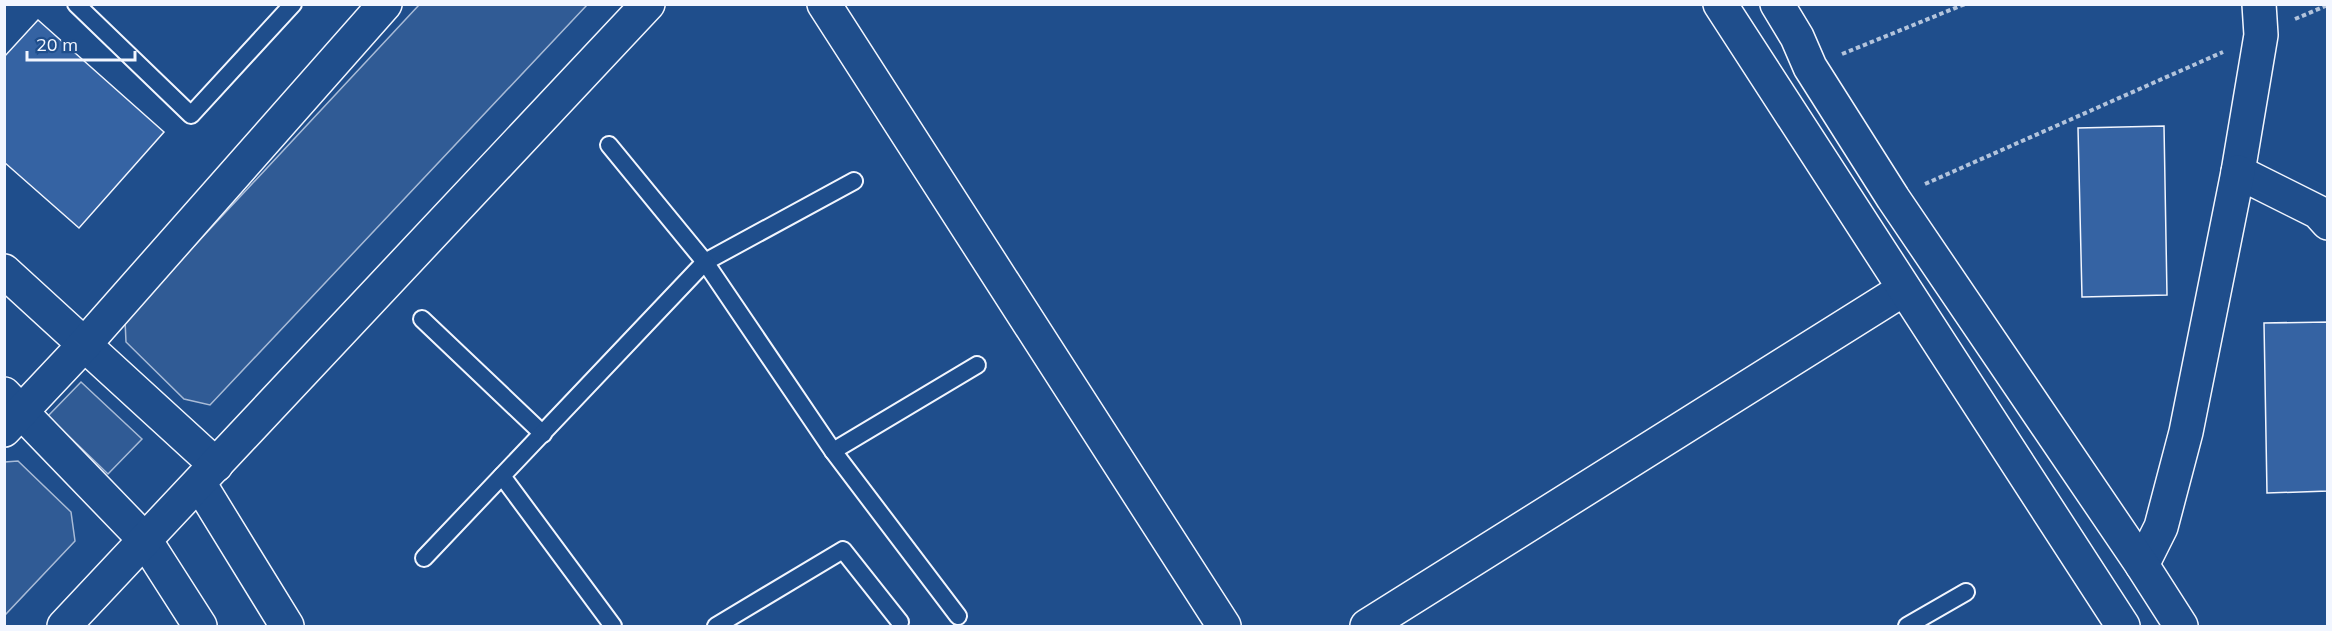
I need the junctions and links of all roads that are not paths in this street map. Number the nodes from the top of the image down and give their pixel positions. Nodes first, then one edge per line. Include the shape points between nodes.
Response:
1 (75, 4) edge
2 (293, 4) edge
3 (385, 4) edge
4 (648, 4) edge
5 (824, 4) edge
6 (1720, 4) edge
7 (1777, 4) edge
8 (2260, 20) edge
9 (609, 145) dead end
10 (2238, 172) junction
11 (854, 181) dead end
12 (2328, 223) edge
13 (705, 262) junction
14 (4, 271) edge
15 (1904, 289) junction
16 (422, 319) dead end
17 (84, 345) junction
18 (977, 364) dead end
19 (11, 412) edge
20 (543, 434) junction
21 (833, 451) junction
22 (207, 474) junction
23 (502, 476) junction
24 (145, 540) junction
25 (424, 558) dead end
26 (2142, 565) junction
27 (1966, 592) dead end
28 (958, 616) dead end
29 (900, 622) dead end
30 (64, 627) edge
31 (200, 627) edge
32 (287, 627) edge
33 (613, 627) edge
34 (716, 627) edge
35 (1224, 627) edge
36 (1367, 627) edge
37 (1907, 627) edge
38 (2122, 627) edge
39 (2181, 627) edge

1 - 2 lane via 191,115
3 - 17 street
4 - 22 street
5 - 35 street
6 - 15 street
7 - 26 street via 1810,67 1893,198
8 - 10 street
9 - 13 lane
10 - 12 street via 2319,212
10 - 26 street via 2186,432 2161,527
11 - 13 lane
13 - 20 lane
13 - 21 lane
14 - 17 street
15 - 36 street
15 - 38 street
16 - 20 lane
17 - 19 street
17 - 22 street
18 - 21 lane
19 - 24 street
20 - 23 lane
21 - 28 lane
22 - 24 street
22 - 32 street
23 - 25 lane
23 - 33 lane
24 - 30 street
24 - 31 street
26 - 39 street
27 - 37 lane
29 - 34 lane via 843,550

